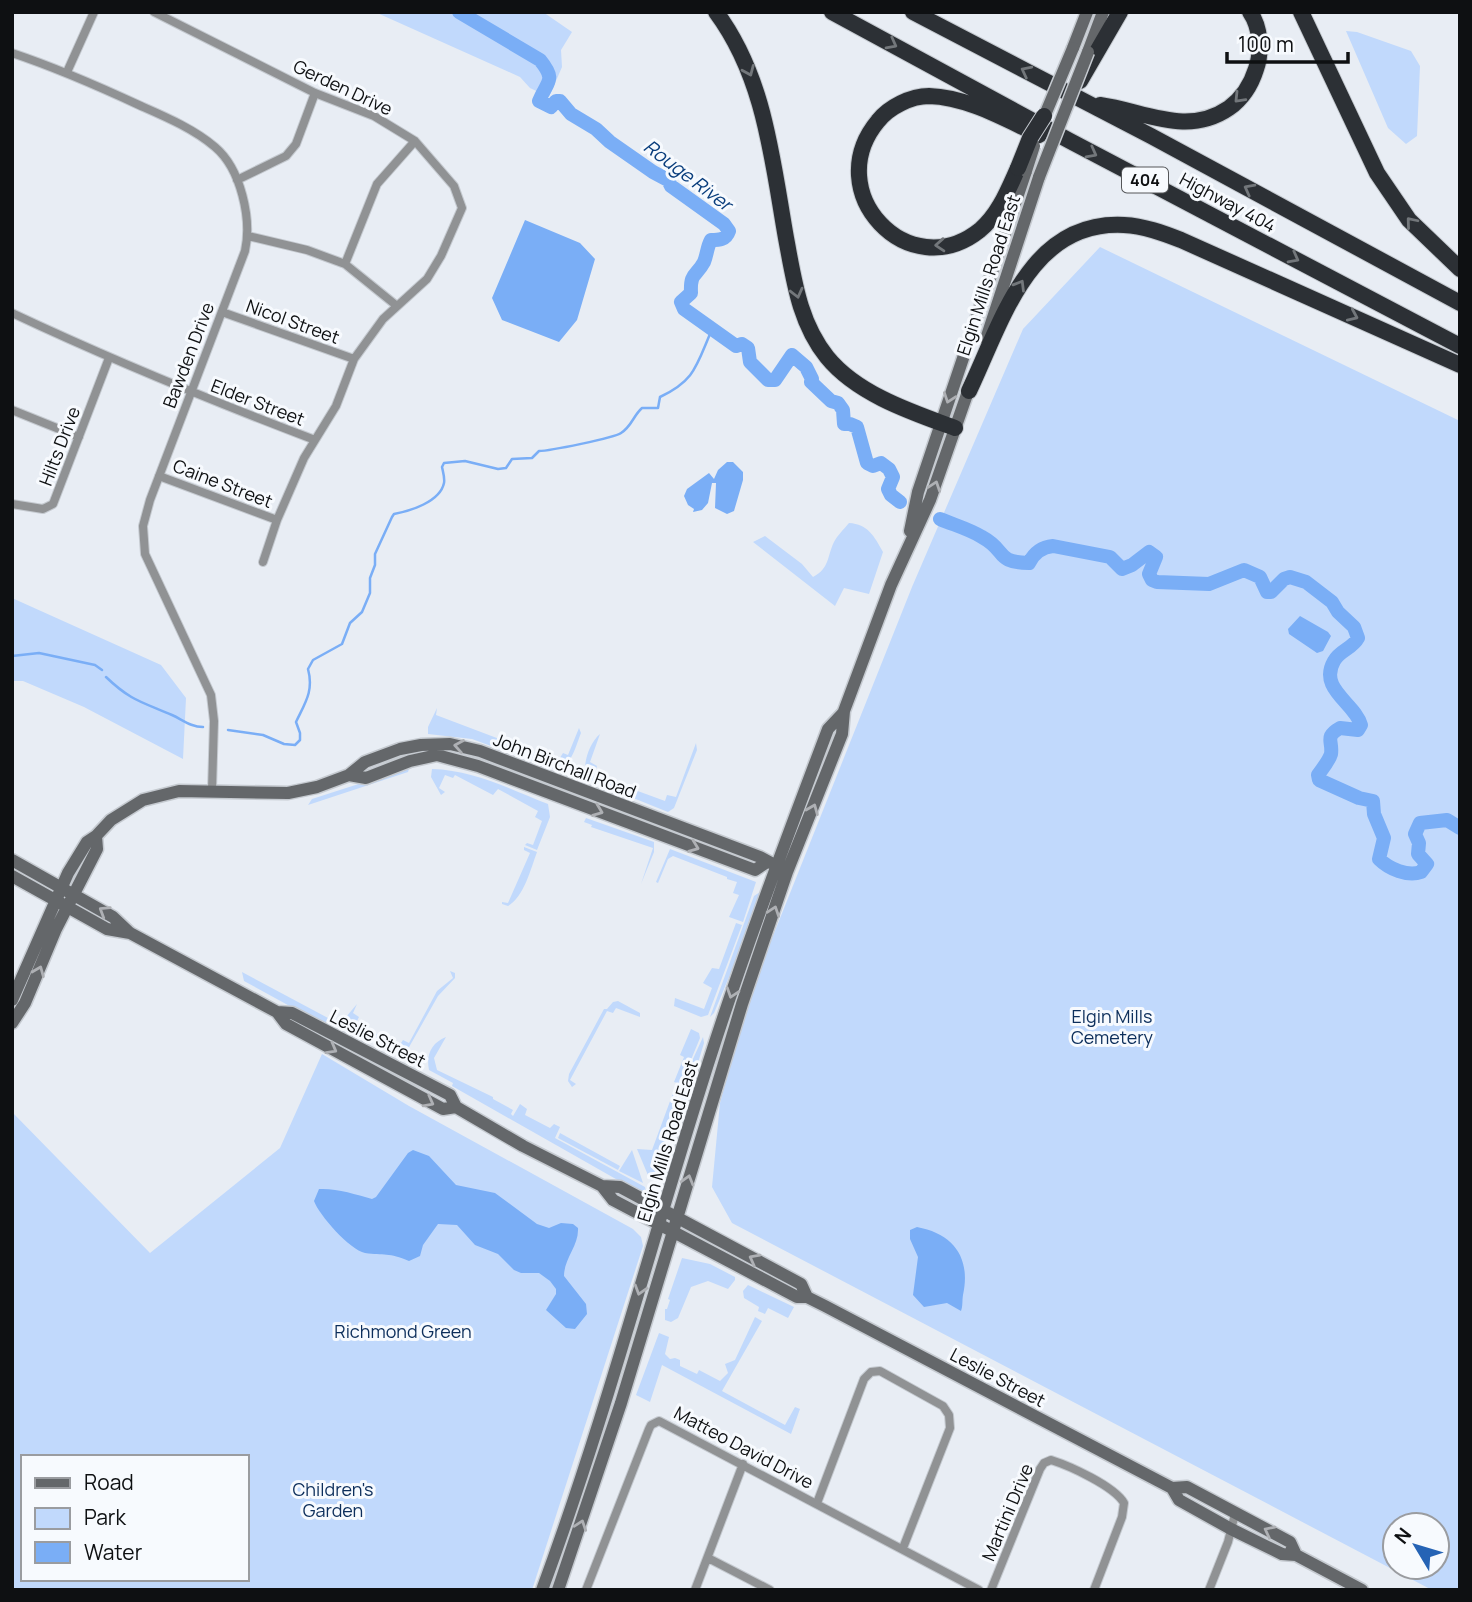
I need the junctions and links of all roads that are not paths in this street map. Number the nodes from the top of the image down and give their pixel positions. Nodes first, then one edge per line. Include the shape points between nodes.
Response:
1 (94, 12) edge
2 (154, 12) edge
3 (716, 12) edge
4 (832, 12) edge
5 (913, 12) edge
6 (1087, 12) edge
7 (1103, 12) edge
8 (1120, 12) edge
9 (1250, 12) edge
10 (1301, 12) edge
11 (12, 53) edge
12 (1090, 55) junction
13 (67, 72) junction
14 (315, 93) junction
15 (1070, 95) joint
16 (1087, 103) junction
17 (1044, 116) joint
18 (415, 141) junction
19 (1070, 141) junction
20 (1022, 169) junction
21 (237, 180) junction
22 (248, 236) junction
23 (345, 264) junction
24 (1460, 270) edge
25 (1460, 303) edge
26 (397, 306) junction
27 (222, 312) junction
28 (12, 313) edge
29 (1460, 346) edge
30 (109, 358) junction
31 (354, 359) junction
32 (1460, 365) edge
33 (969, 391) junction
34 (191, 393) junction
35 (12, 410) edge
36 (948, 425) junction
37 (79, 437) junction
38 (315, 440) junction
39 (159, 475) junction
40 (12, 504) edge
41 (277, 520) junction
42 (263, 562) dead end
43 (212, 790) junction
44 (96, 836) junction
45 (12, 860) edge
46 (777, 867) junction
47 (12, 876) edge
48 (61, 888) junction
49 (74, 895) junction
50 (56, 901) junction
51 (68, 908) junction
52 (130, 933) junction
53 (12, 1000) edge
54 (12, 1023) edge
55 (602, 1186) junction
56 (664, 1210) junction
57 (678, 1218) junction
58 (659, 1224) junction
59 (673, 1232) junction
60 (807, 1297) junction
61 (743, 1464) junction
62 (1172, 1488) junction
63 (817, 1503) junction
64 (1235, 1514) junction
65 (1231, 1529) junction
66 (903, 1548) junction
67 (1296, 1555) junction
68 (708, 1558) junction
69 (542, 1590) edge
70 (558, 1590) edge
71 (586, 1590) edge
72 (695, 1590) edge
73 (770, 1590) edge
74 (979, 1590) edge
75 (992, 1590) edge
76 (1094, 1590) edge
77 (1209, 1590) edge
78 (1362, 1590) edge

1 - 13 street
2 - 14 street, Gerden Drive
3 -> 36 highway via 758,93 795,290 814,339 828,358 862,386
4 -> 19 highway, Highway 404 / 404
16 -> 5 highway, Highway 404 / 404
6 - 17 main road, bridge
7 - 12 main road
8 - 12 highway
9 -> 16 highway via 1259,39 1251,86 1214,118 1187,123
24 -> 10 highway via 1409,220 1377,173
11 - 13 street, Bawden Drive
12 - 15 highway, bridge via 1084,76
13 - 21 street, Bawden Drive via 178,123 217,148
14 - 18 street, Gerden Drive via 374,116
14 - 21 street via 296,144 286,156
15 - 33 main road, Elgin Mills Road East, bridge
25 -> 16 highway, Highway 404 / 404
17 - 20 highway, bridge via 1030,138
18 - 23 street via 377,184
18 - 26 street, Gerden Drive via 454,186 462,208 427,279
20 -> 19 highway via 981,229 943,246 915,244 887,231 863,199 858,176 861,150 883,114 927,96 950,98 1049,139
19 -> 29 highway, Highway 404 / 404
20 -> 36 main road, Elgin Mills Road East
21 - 22 street, Bawden Drive
22 - 23 street
22 - 27 street, Bawden Drive
23 - 26 street
26 - 31 street, Gerden Drive
27 - 31 street, Nicol Street
27 - 34 street, Bawden Drive
28 - 30 street, Elder Street
30 - 34 street, Elder Street
30 - 37 street, Hilts Drive
31 - 38 street, Gerden Drive via 336,406
33 -> 32 highway via 1014,294 1032,267 1066,238 1106,225 1150,229 1181,240
33 - 36 main road, Elgin Mills Road East
34 - 38 street, Elder Street
34 - 39 street, Bawden Drive
35 - 37 street
36 - 46 main road, Elgin Mills Road East via 918,492 906,548 844,711 842,734
37 - 40 street, Hilts Drive via 51,507
38 - 41 street, Gerden Drive
39 - 41 street, Caine Street
39 - 43 street, Bawden Drive via 144,526 145,554 211,695
41 - 42 street, Gerden Drive
43 - 44 main road, John Birchall Road via 179,790 143,800 111,820
43 - 46 main road, John Birchall Road via 288,793 349,775 366,778 437,755 478,766 755,870
44 - 48 main road, John Birchall Road via 87,842
44 - 49 main road via 97,849
45 - 48 main road, Leslie Street
46 -> 56 main road, Elgin Mills Road East via 753,928
57 -> 46 main road, Elgin Mills Road East via 742,1004
47 - 50 main road, Leslie Street
48 - 49 main road, Leslie Street
48 - 50 main road, John Birchall Road
49 - 51 main road
52 -> 49 main road, Leslie Street via 113,917
50 - 51 main road, Leslie Street
50 - 53 main road, John Birchall Road
51 - 52 main road, Leslie Street via 107,929
54 -> 51 main road
52 - 55 main road, Leslie Street via 277,1012 286,1024 384,1078 443,1109 456,1107
55 - 56 main road, Leslie Street via 620,1187
55 - 58 main road, Leslie Street via 613,1200
56 - 57 main road, Leslie Street
56 - 58 main road, Elgin Mills Road East
57 - 59 main road, Elgin Mills Road East
60 -> 57 main road, Leslie Street via 801,1284
58 - 59 main road, Leslie Street
58 -> 69 main road, Elgin Mills Road East via 603,1414
59 - 60 main road, Leslie Street via 797,1297
70 -> 59 main road, Elgin Mills Road East
60 - 62 main road, Leslie Street
61 - 63 street, Matteo David Drive
61 - 68 street
61 - 71 street, Matteo David Drive via 662,1421 651,1425
62 - 64 main road, Leslie Street via 1187,1487
62 - 65 main road, Leslie Street via 1179,1500
63 - 66 street, Matteo David Drive
63 - 66 street via 864,1379 880,1371 943,1406 949,1415 950,1428
64 - 65 street
67 -> 64 main road, Leslie Street via 1290,1542
65 - 67 main road, Leslie Street via 1282,1555
65 - 77 street
66 - 74 street, Matteo David Drive
67 - 78 main road, Leslie Street
68 - 72 street
68 - 73 street
75 - 76 street, Martini Drive via 1040,1469 1052,1460 1100,1483 1124,1503

